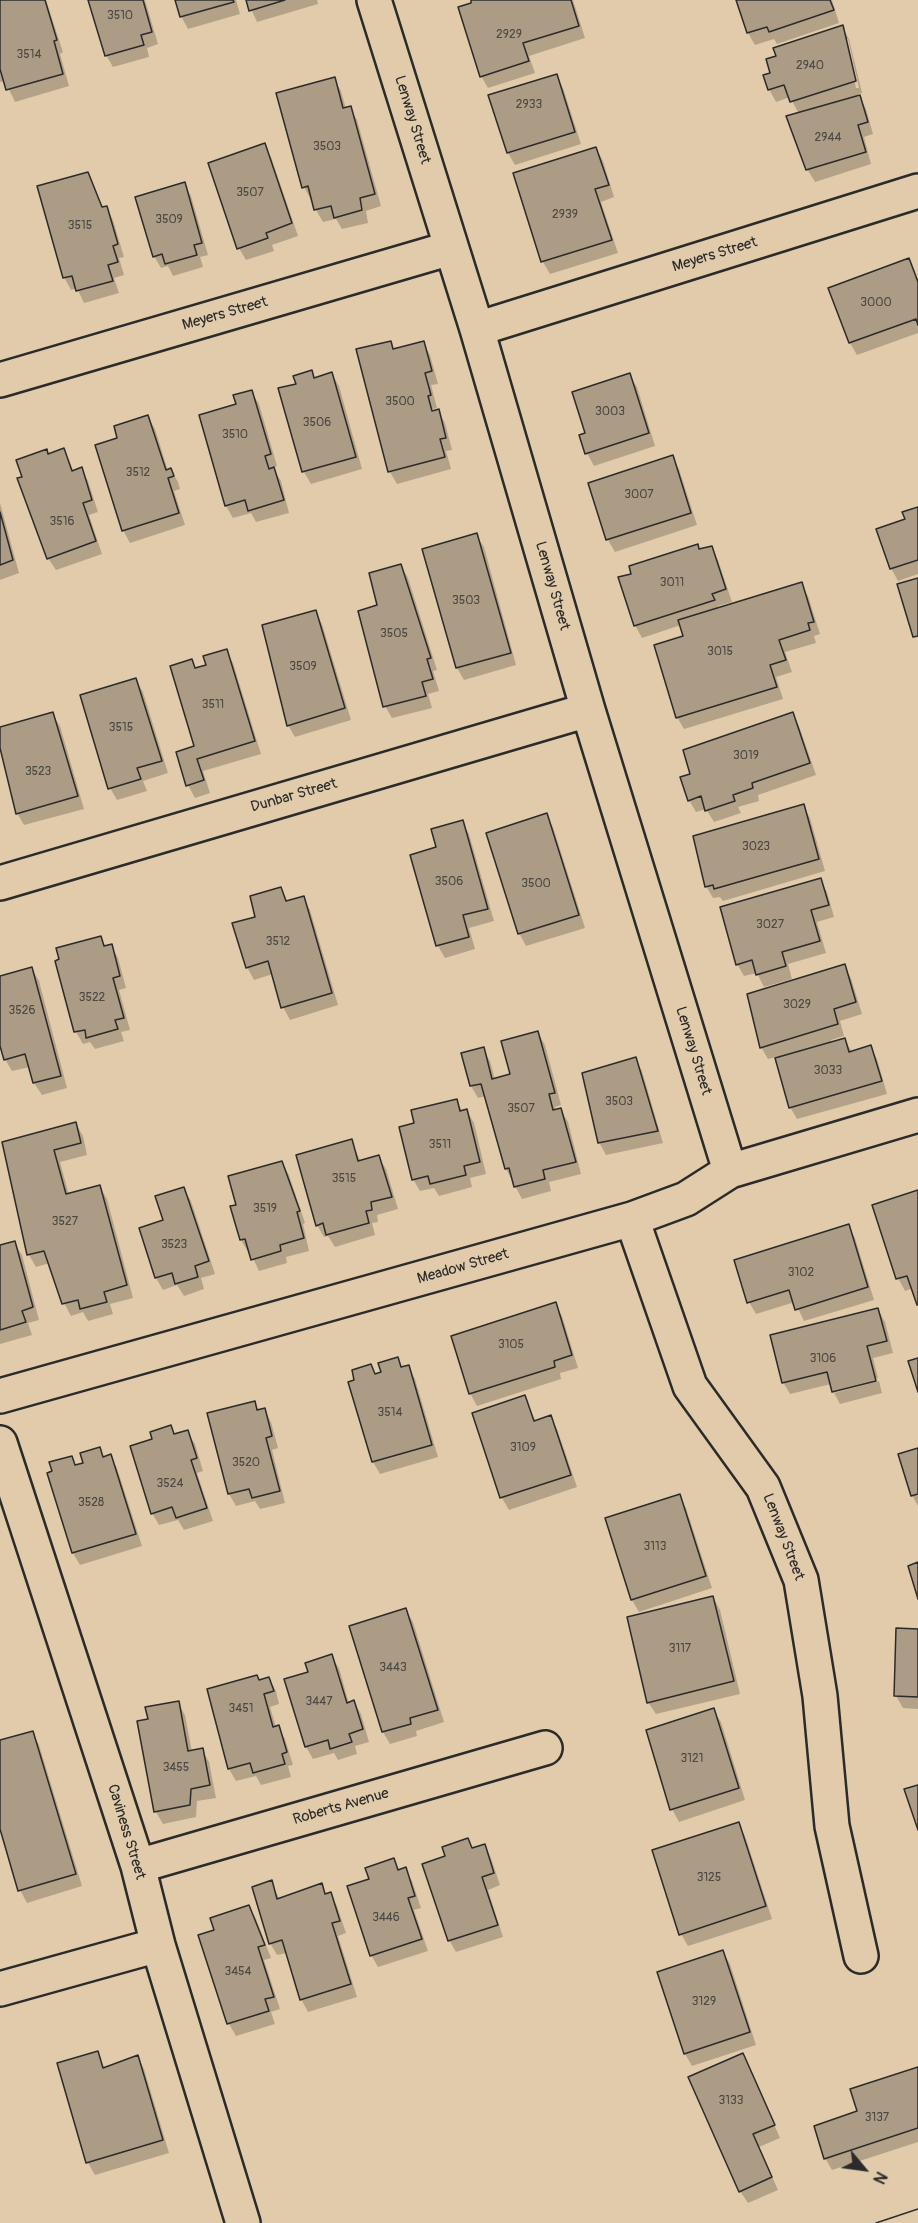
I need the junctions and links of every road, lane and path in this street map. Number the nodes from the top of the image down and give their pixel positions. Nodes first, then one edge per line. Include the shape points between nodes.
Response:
1 (374, 0) edge
2 (918, 191) edge
3 (451, 248) junction
4 (477, 329) junction
5 (0, 380) edge
6 (588, 710) junction
7 (0, 883) edge
8 (918, 1115) edge
9 (730, 1171) junction
10 (632, 1219) junction
11 (0, 1396) edge
12 (0, 1443) edge
13 (545, 1748) dead end
14 (138, 1866) junction
15 (158, 1945) junction
16 (861, 1956) dead end
17 (0, 1989) edge
18 (243, 2223) edge

1 - 3 street, Lenway Street
2 - 4 street, Meyers Street
3 - 4 street, Lenway Street
3 - 5 street, Meyers Street
4 - 6 street, Lenway Street
6 - 7 street, Dunbar Street
6 - 9 street, Lenway Street
8 - 9 street, Meadow Street
9 - 10 street, Meadow Street via 686,1199
10 - 11 street, Meadow Street
10 - 16 street, Lenway Street via 690,1386 763,1486 801,1580 820,1696 832,1826
12 - 14 street, Caviness Street
13 - 14 street, Roberts Avenue
14 - 15 street, Caviness Street
15 - 17 street
15 - 18 street, Caviness Street

